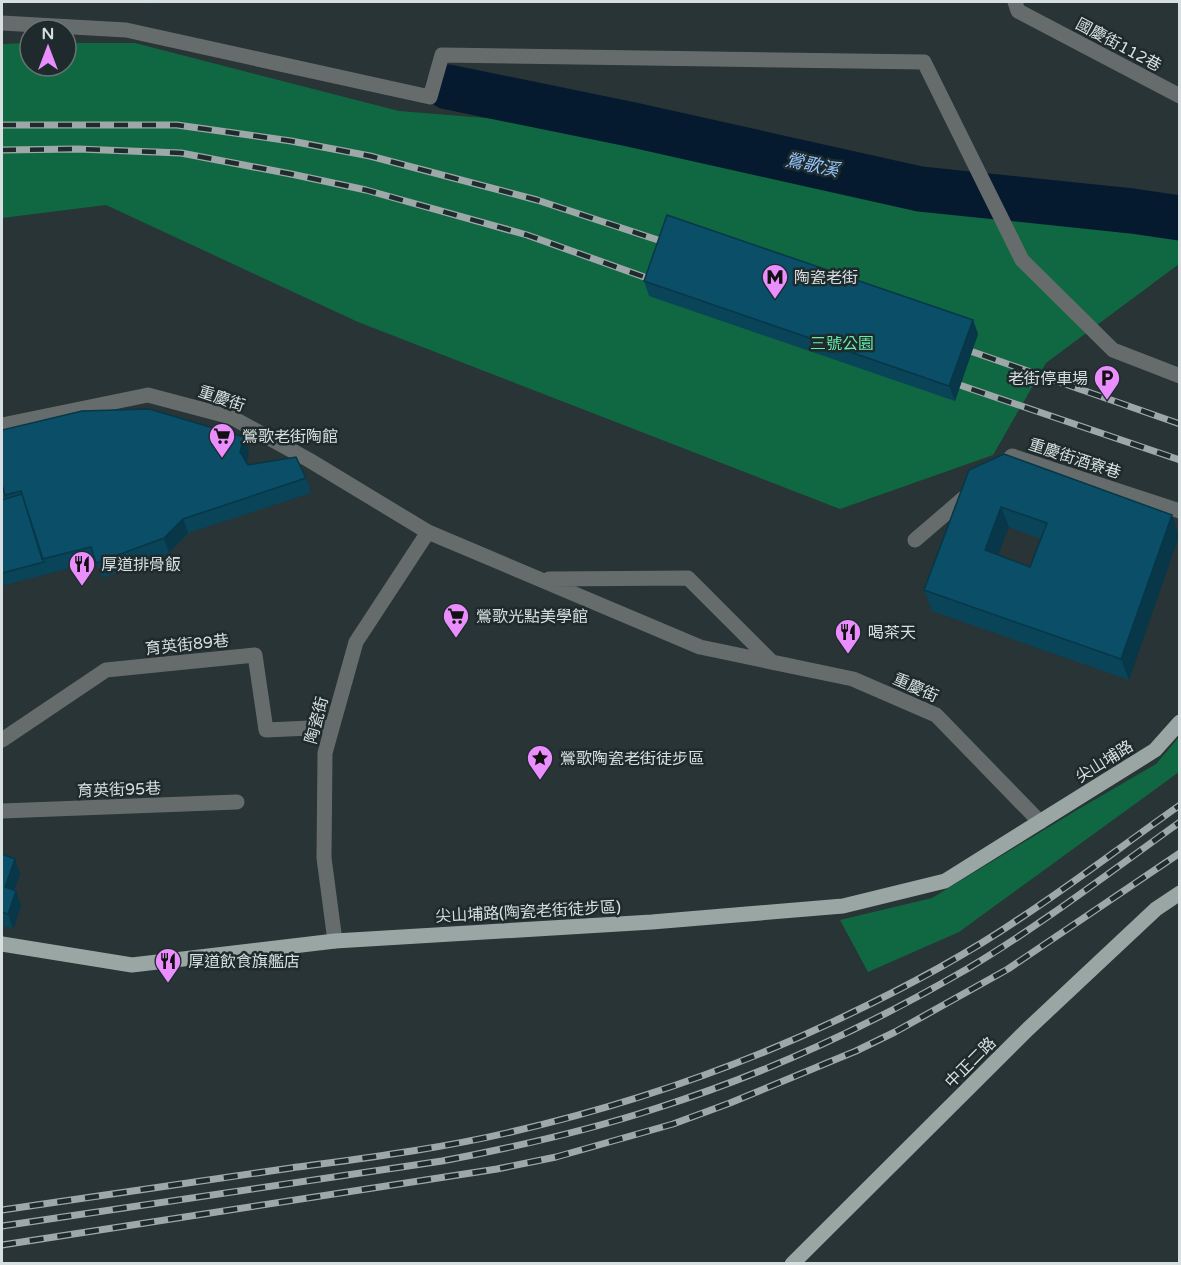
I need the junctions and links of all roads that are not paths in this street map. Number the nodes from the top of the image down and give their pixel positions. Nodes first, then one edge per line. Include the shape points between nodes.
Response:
1 (1015, 2) edge
2 (2, 23) edge
3 (1179, 96) edge
4 (1179, 376) edge
5 (2, 425) edge
6 (1179, 511) edge
7 (428, 532) junction
8 (915, 540) dead end
9 (542, 579) junction
10 (772, 662) junction
11 (1179, 722) edge
12 (332, 727) junction
13 (2, 740) edge
14 (237, 802) dead end
15 (2, 811) edge
16 (1040, 822) junction
17 (1179, 893) edge
18 (335, 941) junction
19 (2, 944) edge
20 (792, 1263) edge

1 - 3 street, 國慶街112巷 via 1018,11
2 - 4 street via 126,30 430,97 442,55 924,62 1022,260 1113,350
5 - 7 street, 重慶街 via 148,395 231,417
6 - 8 street, 重慶街酒寮巷 via 1012,456
7 - 9 street, 重慶街
7 - 12 street, 陶瓷街 via 356,642
9 - 10 street, 重慶街 via 700,647
9 - 10 street, 重慶街 via 688,578
10 - 16 street, 重慶街 via 853,679 936,715
11 - 16 main road, 尖山埔路 via 1155,750
12 - 13 street, 育英街89巷 via 266,730 255,655 106,670
12 - 18 street, 陶瓷街 via 325,753 324,858
14 - 15 street, 育英街95巷
16 - 18 main road, 尖山埔路(陶瓷老街徒步區) via 945,881 843,906
17 - 20 main road, 中正二路 via 1156,909 1028,1029
18 - 19 main road, 尖山埔路(陶瓷老街徒步區) via 132,965

